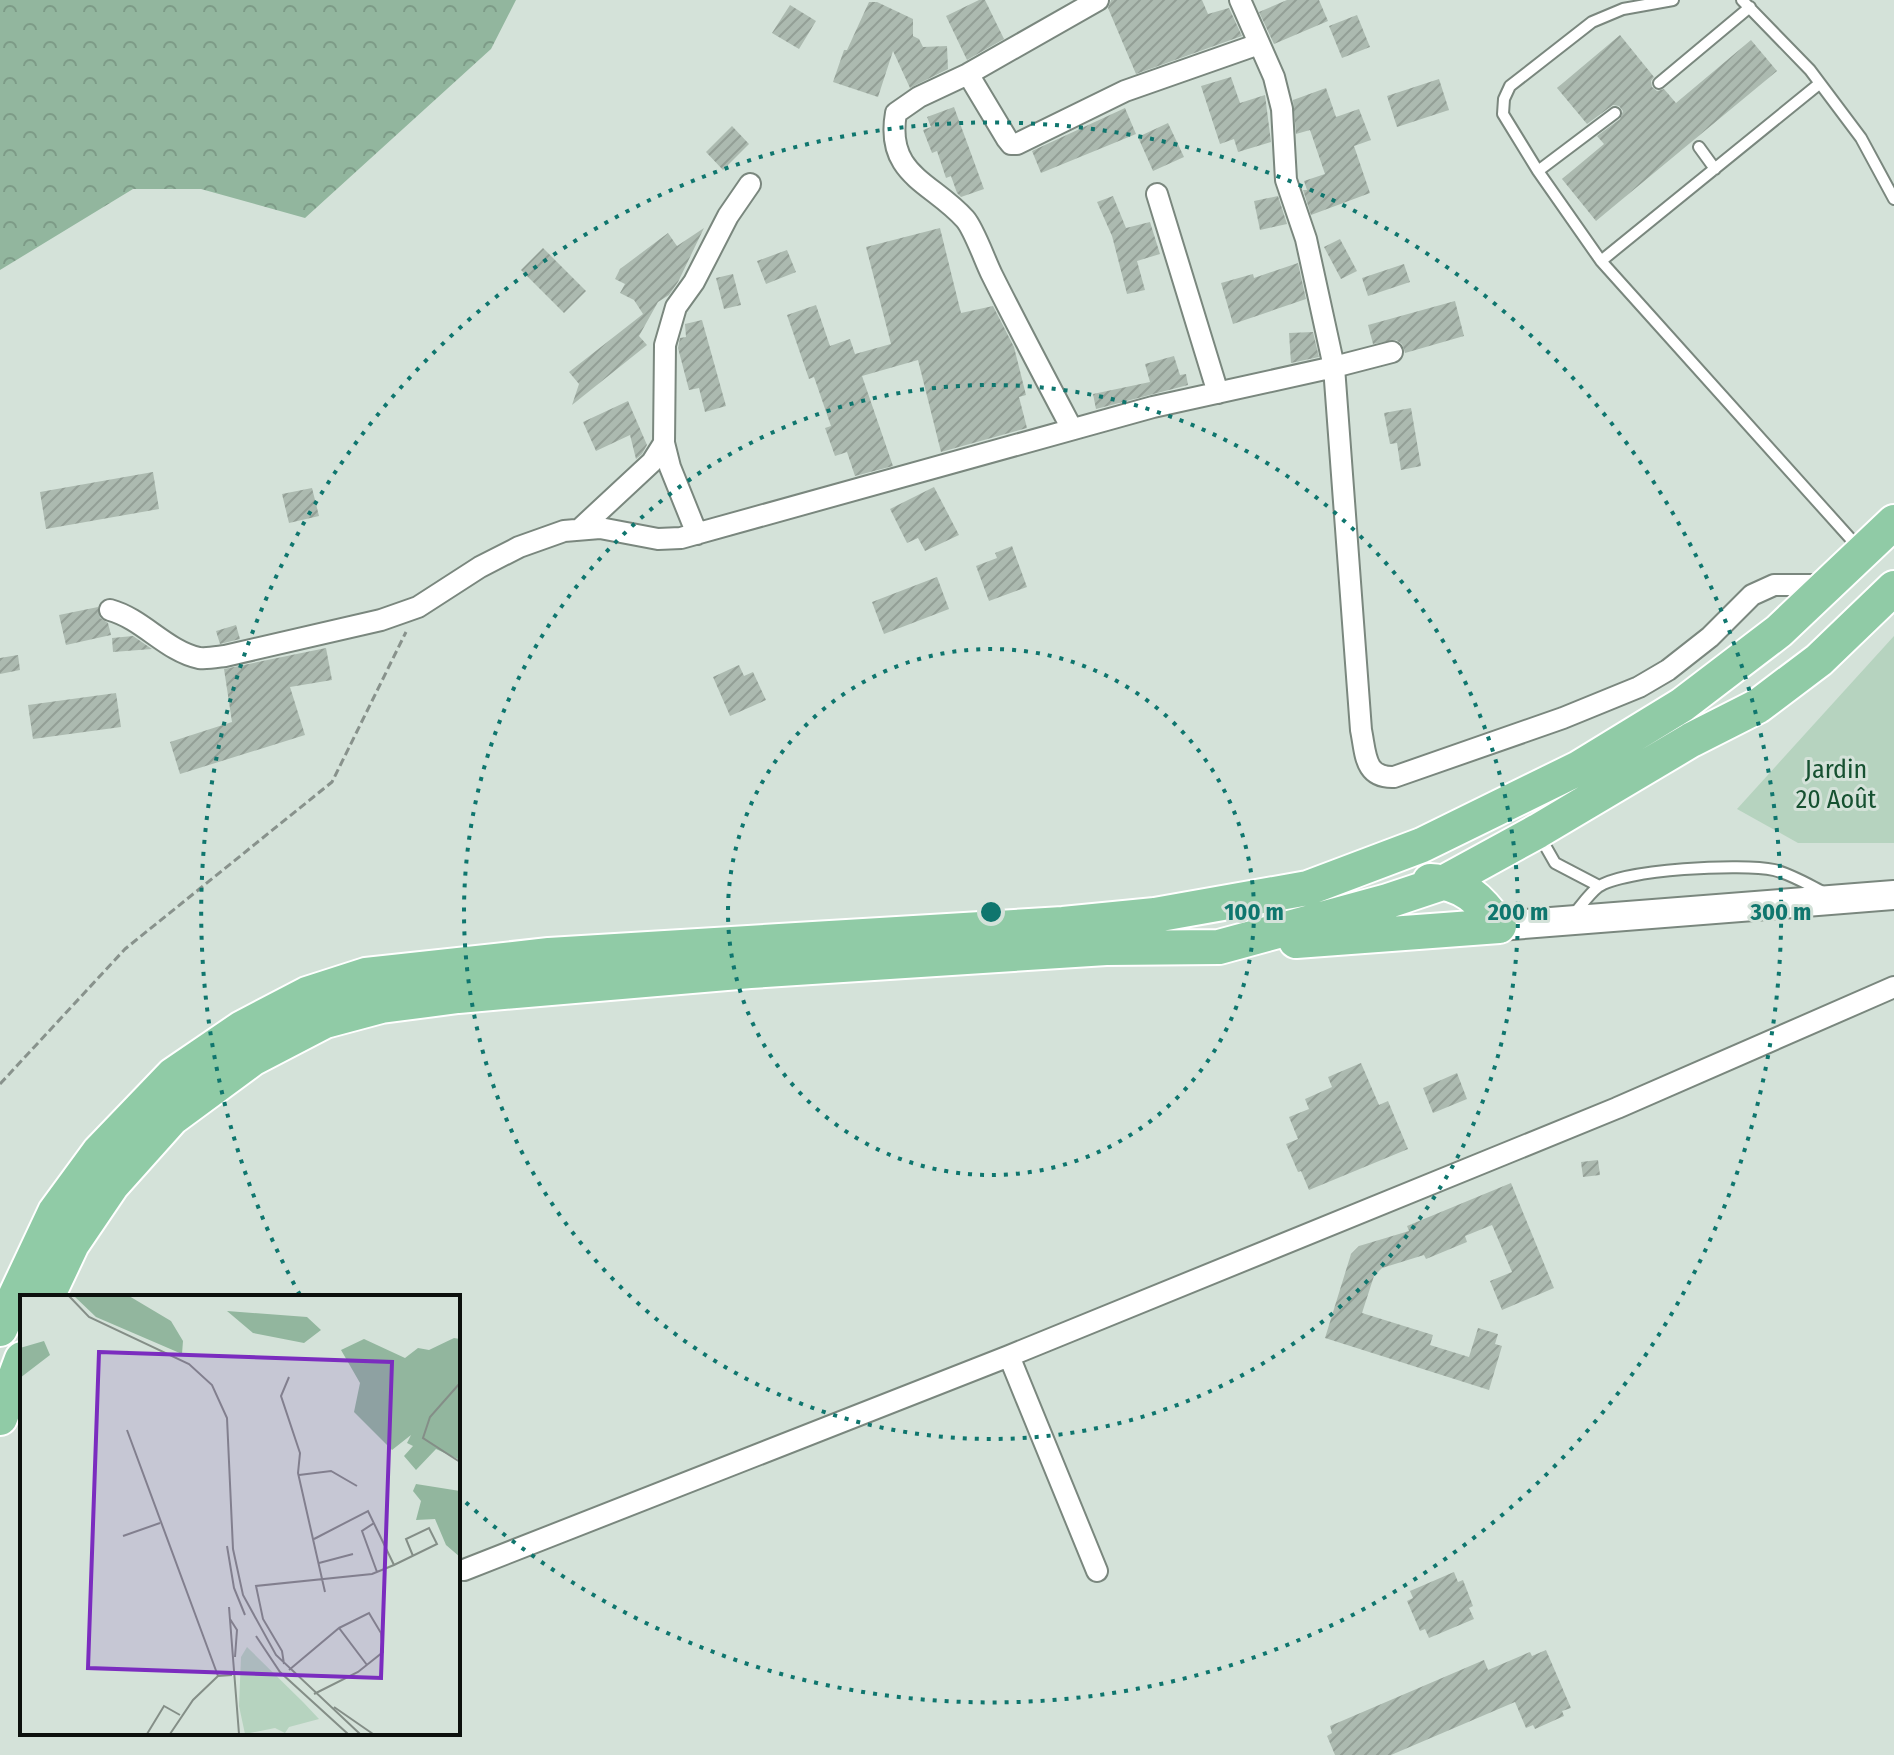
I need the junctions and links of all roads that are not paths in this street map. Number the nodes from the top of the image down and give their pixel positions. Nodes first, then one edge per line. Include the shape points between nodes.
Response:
1 (1098, 0) edge
2 (1240, 0) edge
3 (1673, 0) edge
4 (1746, 4) edge
5 (1259, 44) junction
6 (968, 74) junction
7 (1659, 83) dead end
8 (1819, 84) junction
9 (1615, 113) dead end
10 (1699, 147) dead end
11 (1715, 169) junction
12 (1538, 171) junction
13 (750, 184) dead end
14 (1157, 194) dead end
15 (1894, 199) edge
16 (1601, 261) junction
17 (1392, 352) dead end
18 (1334, 367) junction
19 (1218, 393) junction
20 (1072, 429) junction
21 (664, 443) junction
22 (1894, 522) edge
23 (581, 528) junction
24 (697, 534) junction
25 (1862, 552) junction
26 (1827, 585) junction
27 (1894, 588) edge
28 (110, 610) dead end
29 (1538, 831) junction
30 (1347, 874) junction
31 (1445, 882) junction
32 (1599, 886) junction
33 (1894, 895) edge
34 (1837, 899) junction
35 (1566, 922) junction
36 (1499, 926) junction
37 (1219, 947) junction
38 (1894, 987) edge
39 (48, 1295) edge
40 (0, 1329) edge
41 (1009, 1356) junction
42 (20, 1364) edge
43 (0, 1418) edge
44 (464, 1570) dead end
45 (1097, 1571) dead end

1 - 6 street
2 - 5 street
3 - 12 lane via 1623,9 1592,22 1510,86 1503,114
4 - 7 lane
4 - 8 lane
5 - 6 street via 1125,91 1017,144 1007,139
5 - 18 street via 1279,98 1286,180 1306,239
6 - 20 street via 896,113 898,155 920,183 967,221
8 - 11 lane
8 - 15 lane via 1861,138
9 - 12 lane
10 - 11 lane
11 - 16 lane
12 - 16 lane
13 - 21 street via 672,319 664,361
14 - 19 street
16 - 25 lane
17 - 18 street
18 - 19 street
18 - 26 street via 1361,730 1370,768 1381,777 1411,772 1639,687 1710,637 1752,595 1774,585
19 - 20 street
20 - 24 street
21 - 23 street via 652,462
21 - 24 street
22 - 25 highway
23 - 24 street via 658,539
23 - 28 street via 519,547 418,607 225,656 200,658 177,649
25 - 26 highway
26 - 30 highway via 1779,631 1682,705 1592,760 1422,845
27 - 29 highway via 1819,660 1758,706
29 - 31 highway
29 - 32 lane via 1555,863
30 - 31 highway
30 - 40 highway via 1308,888 1155,915 549,955 366,975 307,994 242,1028 173,1075 99,1152 55,1212
31 - 36 highway via 1481,901
31 - 37 highway
32 - 34 lane via 1637,874 1738,866 1778,870
32 - 35 lane
33 - 34 main road
34 - 35 main road
35 - 36 main road
36 - 37 highway
37 - 39 highway via 1106,948 735,972 458,996 381,1006 325,1021 252,1059 172,1118 112,1185 72,1244
38 - 41 street via 1617,1108
41 - 44 street
41 - 45 street
42 - 43 highway

